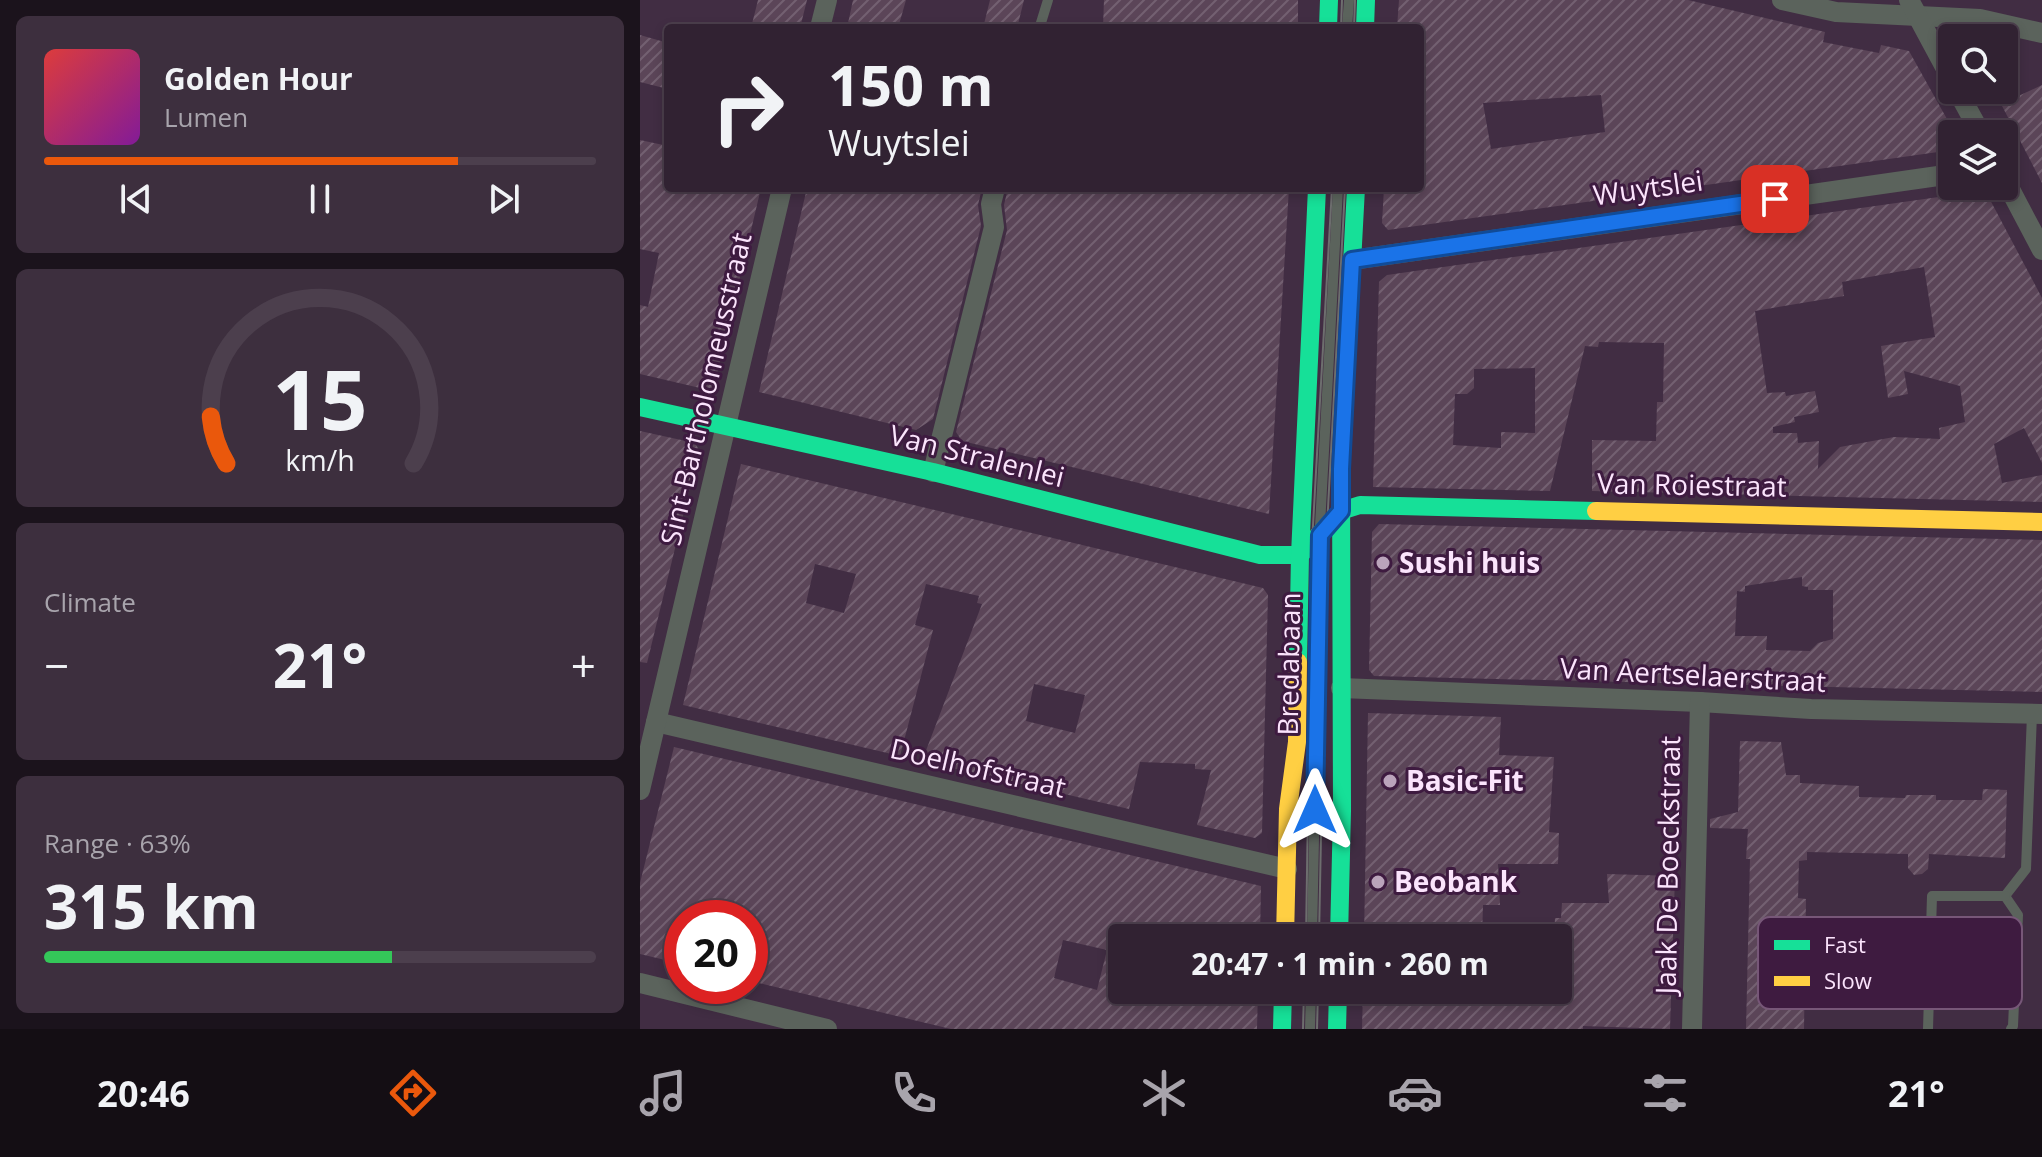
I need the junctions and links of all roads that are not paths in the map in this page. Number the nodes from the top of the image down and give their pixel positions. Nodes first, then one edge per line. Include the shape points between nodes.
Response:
1 (827, 0) edge
2 (1048, 0) edge
3 (1329, 0) edge
4 (1349, 0) edge
5 (1366, 0) edge
6 (1782, 0) edge
7 (1913, 8) edge
8 (821, 24) edge
9 (1041, 24) edge
10 (1328, 24) edge
11 (1347, 24) edge
12 (1365, 24) edge
13 (2042, 33) edge
14 (1938, 54) edge
15 (1938, 176) edge
16 (781, 192) edge
17 (994, 192) edge
18 (1317, 192) edge
19 (1338, 192) edge
20 (1356, 192) edge
21 (2016, 200) edge
22 (2042, 250) edge
23 (1352, 260) junction
24 (640, 407) edge
25 (725, 427) junction
26 (933, 472) junction
27 (1341, 511) junction
28 (2042, 522) edge
29 (1320, 535) junction
30 (1300, 555) junction
31 (1341, 688) junction
32 (1700, 702) junction
33 (2037, 714) edge
34 (656, 722) junction
35 (640, 790) edge
36 (1287, 869) junction
37 (2005, 896) junction
38 (1931, 917) edge
39 (2018, 917) edge
40 (1285, 924) edge
41 (1312, 924) edge
42 (1339, 924) edge
43 (640, 983) edge
44 (1283, 1004) edge
45 (1311, 1004) edge
46 (1338, 1004) edge
47 (1929, 1009) edge
48 (2014, 1009) edge
49 (827, 1029) edge
50 (1282, 1029) edge
51 (1310, 1029) edge
52 (1337, 1029) edge
53 (1692, 1029) edge
54 (1928, 1029) edge
55 (2011, 1029) edge

1 - 8 street
2 - 9 lane
3 - 10 main road
4 - 11 lane
5 - 12 main road
6 - 7 street via 1836,12
7 - 13 street
7 - 14 street
15 - 23 street, Wuytslei
16 - 25 street, Sint-Bartholomeusstraat
17 - 26 street via 994,227
18 - 30 main road, Bredabaan
19 - 29 lane, Bredabaan
20 - 23 main road, Bredabaan
21 - 22 street
23 - 27 main road, Bredabaan
24 - 25 main road, Van Stralenlei
25 - 26 main road, Van Stralenlei
25 - 34 street, Sint-Bartholomeusstraat
26 - 30 main road, Van Stralenlei via 1260,555
27 - 28 main road, Van Roiestraat via 1360,505
27 - 29 main road, Bredabaan
27 - 31 main road, Bredabaan
29 - 30 main road, Bredabaan
29 - 41 lane, Bredabaan
30 - 36 main road, Bredabaan via 1297,742
31 - 32 street, Van Aertselaerstraat
31 - 42 main road, Bredabaan
32 - 33 street, Van Aertselaerstraat
32 - 53 street, Jaak De Boeckstraat
33 - 37 lane via 2026,869
34 - 35 street, Sint-Bartholomeusstraat
34 - 36 street, Doelhofstraat
36 - 40 main road, Bredabaan
37 - 38 lane via 1932,896
37 - 39 lane
43 - 49 street
44 - 50 main road
45 - 51 lane
46 - 52 main road
47 - 54 lane
48 - 55 lane

